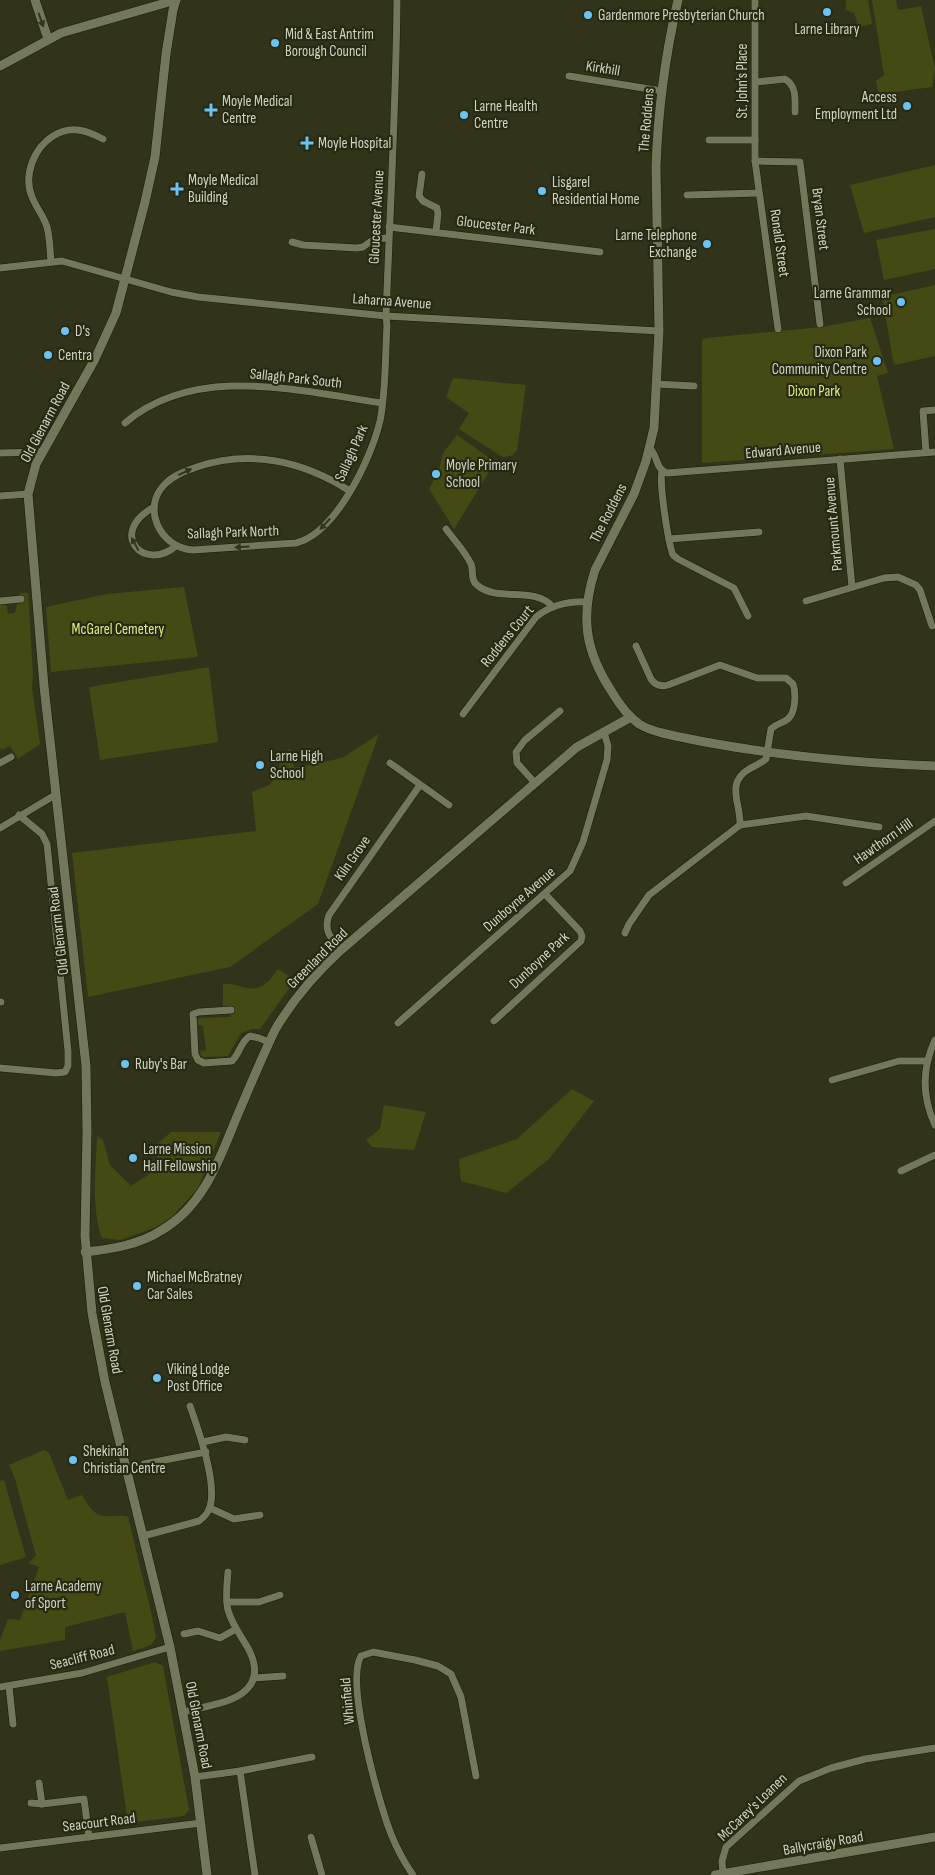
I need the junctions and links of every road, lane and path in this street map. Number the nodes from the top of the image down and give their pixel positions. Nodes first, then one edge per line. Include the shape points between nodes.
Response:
1 (34, 0) edge
2 (176, 0) edge
3 (398, 0) edge
4 (678, 0) edge
5 (755, 0) edge
6 (48, 39) junction
7 (0, 66) edge
8 (569, 76) dead end
9 (756, 82) junction
10 (662, 91) junction
11 (795, 112) dead end
12 (103, 139) dead end
13 (709, 140) dead end
14 (755, 140) junction
15 (755, 161) junction
16 (422, 174) dead end
17 (759, 193) junction
18 (688, 195) dead end
19 (389, 227) junction
20 (436, 231) junction
21 (388, 238) junction
22 (292, 242) dead end
23 (600, 252) dead end
24 (51, 262) junction
25 (0, 268) edge
26 (126, 279) junction
27 (386, 316) junction
28 (820, 324) dead end
29 (778, 329) dead end
30 (659, 331) junction
31 (656, 384) junction
32 (694, 386) dead end
33 (382, 403) junction
34 (935, 410) edge
35 (125, 423) dead end
36 (649, 447) junction
37 (42, 452) junction
38 (926, 452) junction
39 (935, 452) edge
40 (0, 453) edge
41 (840, 459) junction
42 (662, 472) junction
43 (350, 491) junction
44 (28, 494) junction
45 (0, 496) edge
46 (154, 507) junction
47 (446, 529) dead end
48 (758, 532) dead end
49 (669, 539) junction
50 (291, 544) joint
51 (176, 546) junction
52 (852, 587) junction
53 (21, 599) dead end
54 (0, 601) edge
55 (806, 601) dead end
56 (588, 602) junction
57 (553, 607) junction
58 (748, 616) dead end
59 (932, 626) dead end
60 (636, 646) dead end
61 (560, 711) dead end
62 (463, 714) dead end
63 (631, 717) junction
64 (604, 732) junction
65 (767, 753) junction
66 (11, 756) dead end
67 (0, 763) edge
68 (390, 763) dead end
69 (935, 766) edge
70 (535, 783) junction
71 (420, 785) junction
72 (55, 795) junction
73 (448, 805) dead end
74 (19, 815) junction
75 (935, 821) edge
76 (740, 825) junction
77 (0, 828) edge
78 (879, 828) dead end
79 (846, 882) dead end
80 (545, 894) junction
81 (625, 934) dead end
82 (341, 950) junction
83 (231, 1010) dead end
84 (494, 1021) dead end
85 (398, 1023) dead end
86 (935, 1040) edge
87 (269, 1042) junction
88 (927, 1061) junction
89 (0, 1068) edge
90 (832, 1080) dead end
91 (933, 1111) edge
92 (935, 1125) edge
93 (935, 1155) edge
94 (900, 1171) dead end
95 (86, 1252) junction
96 (190, 1406) dead end
97 (245, 1440) dead end
98 (203, 1442) junction
99 (206, 1452) junction
100 (144, 1464) dead end
101 (210, 1508) junction
102 (260, 1516) dead end
103 (143, 1536) junction
104 (228, 1572) dead end
105 (280, 1595) dead end
106 (227, 1602) junction
107 (236, 1629) junction
108 (184, 1634) dead end
109 (170, 1647) junction
110 (283, 1676) dead end
111 (254, 1678) junction
112 (8, 1686) junction
113 (0, 1687) edge
114 (183, 1712) junction
115 (13, 1724) dead end
116 (935, 1748) edge
117 (312, 1757) dead end
118 (240, 1771) junction
119 (476, 1776) dead end
120 (195, 1777) junction
121 (39, 1783) dead end
122 (31, 1803) dead end
123 (42, 1804) junction
124 (201, 1822) junction
125 (312, 1836) dead end
126 (89, 1837) junction
127 (935, 1837) edge
128 (0, 1848) edge
129 (719, 1874) edge
130 (207, 1875) edge
131 (255, 1875) edge
132 (322, 1875) edge
133 (412, 1875) edge

1 -> 6 street
2 - 6 street
2 - 26 street, Old Glenarm Road via 154,157
3 - 19 street, Gloucester Avenue
4 - 10 street, The Roddens via 668,41
5 - 9 street, St. John's Place
6 - 7 street
8 - 10 street, Kirkhill
9 - 11 street via 789,81 794,89
9 - 14 street, St. John's Place
10 - 30 street, The Roddens via 656,167
12 - 24 street via 79,129 63,130 45,142 32,162 30,193 47,228
13 - 14 street
14 - 15 street, St. John's Place
15 - 17 street, Ronald Street
15 - 28 street, Bryan Street via 800,162
16 - 20 street via 419,196 437,208
17 - 18 street
17 - 29 street, Ronald Street
19 - 20 street, Gloucester Park
19 - 21 street, Gloucester Avenue
20 - 23 street, Gloucester Park
21 - 22 street via 374,239 357,248
21 - 27 street, Gloucester Avenue
24 - 25 street, Laharna Avenue
24 - 26 street, Laharna Avenue via 68,262
26 - 27 street, Laharna Avenue via 188,296
26 - 37 street, Old Glenarm Road via 106,337
27 - 30 street, Laharna Avenue
27 - 33 street, Sallagh Park
30 - 31 street, The Roddens
31 - 32 street
31 - 36 street, The Roddens via 654,428
33 - 35 street, Sallagh Park South via 273,387 225,387 174,396 143,409
33 - 43 street, Sallagh Park via 376,433
34 - 38 street via 923,411
36 - 42 street via 654,451
36 - 56 street, The Roddens via 634,494 595,570
37 - 40 street
37 - 44 street, Old Glenarm Road via 31,477
38 - 39 street, Edward Avenue
38 - 41 street, Edward Avenue
41 - 42 street, Edward Avenue
41 - 52 street, Parkmount Avenue
42 - 49 street
46 -> 43 street via 163,487 178,475 212,462 239,459 274,460 299,466 322,474
43 -> 50 street, Sallagh Park via 321,529 306,540
44 - 45 street
44 - 72 street, Old Glenarm Road
46 - 51 street via 159,530
51 -> 46 street via 164,553 148,554 135,546 131,535 133,526
47 - 57 street via 470,562 476,585 491,592 541,598
48 - 49 street
49 - 58 street via 673,554 678,559 734,588
50 -> 51 street, Sallagh Park North via 193,550
52 - 55 street, Parkmount Avenue
52 - 59 street, Parkmount Avenue via 892,577 907,580 920,590
53 - 54 street
56 - 57 street, Roddens Court
56 - 63 street, The Roddens via 587,636 593,659 614,696
57 - 62 street, Roddens Court via 534,620
60 - 65 street via 651,679 660,685 668,685 719,665 754,677 790,680 794,688 792,711 788,719 771,729
61 - 70 street via 516,751 517,763
63 - 64 street, Greenland Road
63 - 65 street, The Roddens via 646,728 657,731
64 - 70 street, Greenland Road via 578,747
64 - 80 street, Dunboyne Avenue via 607,756 581,847 570,871
65 - 69 street, The Roddens
65 - 76 street via 766,759 747,770 735,788
66 - 67 street
68 - 71 street
70 - 82 street, Greenland Road
71 - 73 street
71 - 82 street, Kiln Grove via 329,915 326,930
72 - 74 street
72 - 95 street, Old Glenarm Road via 86,1066
74 - 77 street
74 - 89 street via 42,834 47,844 68,1066 65,1072 56,1073
75 - 79 street, Hawthorn Hill
76 - 78 street via 806,816
76 - 81 street via 648,895
80 - 84 street, Dunboyne Park via 580,931 580,942
80 - 85 street, Dunboyne Avenue
82 - 87 street, Greenland Road via 296,998
83 - 87 street via 193,1014 198,1060 232,1061 243,1041 250,1036
86 - 88 street
87 - 95 street, Greenland Road via 220,1158 195,1202 175,1222 149,1238 125,1246
88 - 90 street via 899,1061
88 - 91 street via 925,1088
91 - 92 street
93 - 94 street
95 - 103 street, Old Glenarm Road via 98,1348
96 - 98 street
97 - 98 street via 226,1436
98 - 99 street
99 - 100 street
99 - 101 street via 212,1494
101 - 102 street via 234,1520
101 - 103 street via 199,1521
103 - 109 street, Old Glenarm Road
104 - 106 street
105 - 106 street via 259,1602
106 - 107 street
107 - 108 street via 220,1638 198,1631
107 - 111 street via 251,1655
109 - 112 street, Seacliff Road via 82,1673
109 - 114 street, Old Glenarm Road
110 - 111 street
111 - 114 street via 247,1690 236,1698
112 - 113 street, Seacliff Road
112 - 115 street
114 - 120 street, Old Glenarm Road
116 - 129 street, McCarey's Loanen via 864,1759 799,1781 726,1847
117 - 118 street
118 - 120 street
118 - 131 street
119 - 133 street, Whinfield via 461,1697 451,1674 438,1666 415,1660 373,1652 361,1656 358,1663 359,1714 385,1817 399,1853
120 - 124 street, Old Glenarm Road
121 - 123 street
122 - 123 street
123 - 126 street via 84,1799
124 - 126 street, Seacourt Road
124 - 130 street, Old Glenarm Road
125 - 132 street
126 - 128 street, Seacourt Road
127 - 129 street, Ballycraigy Road

